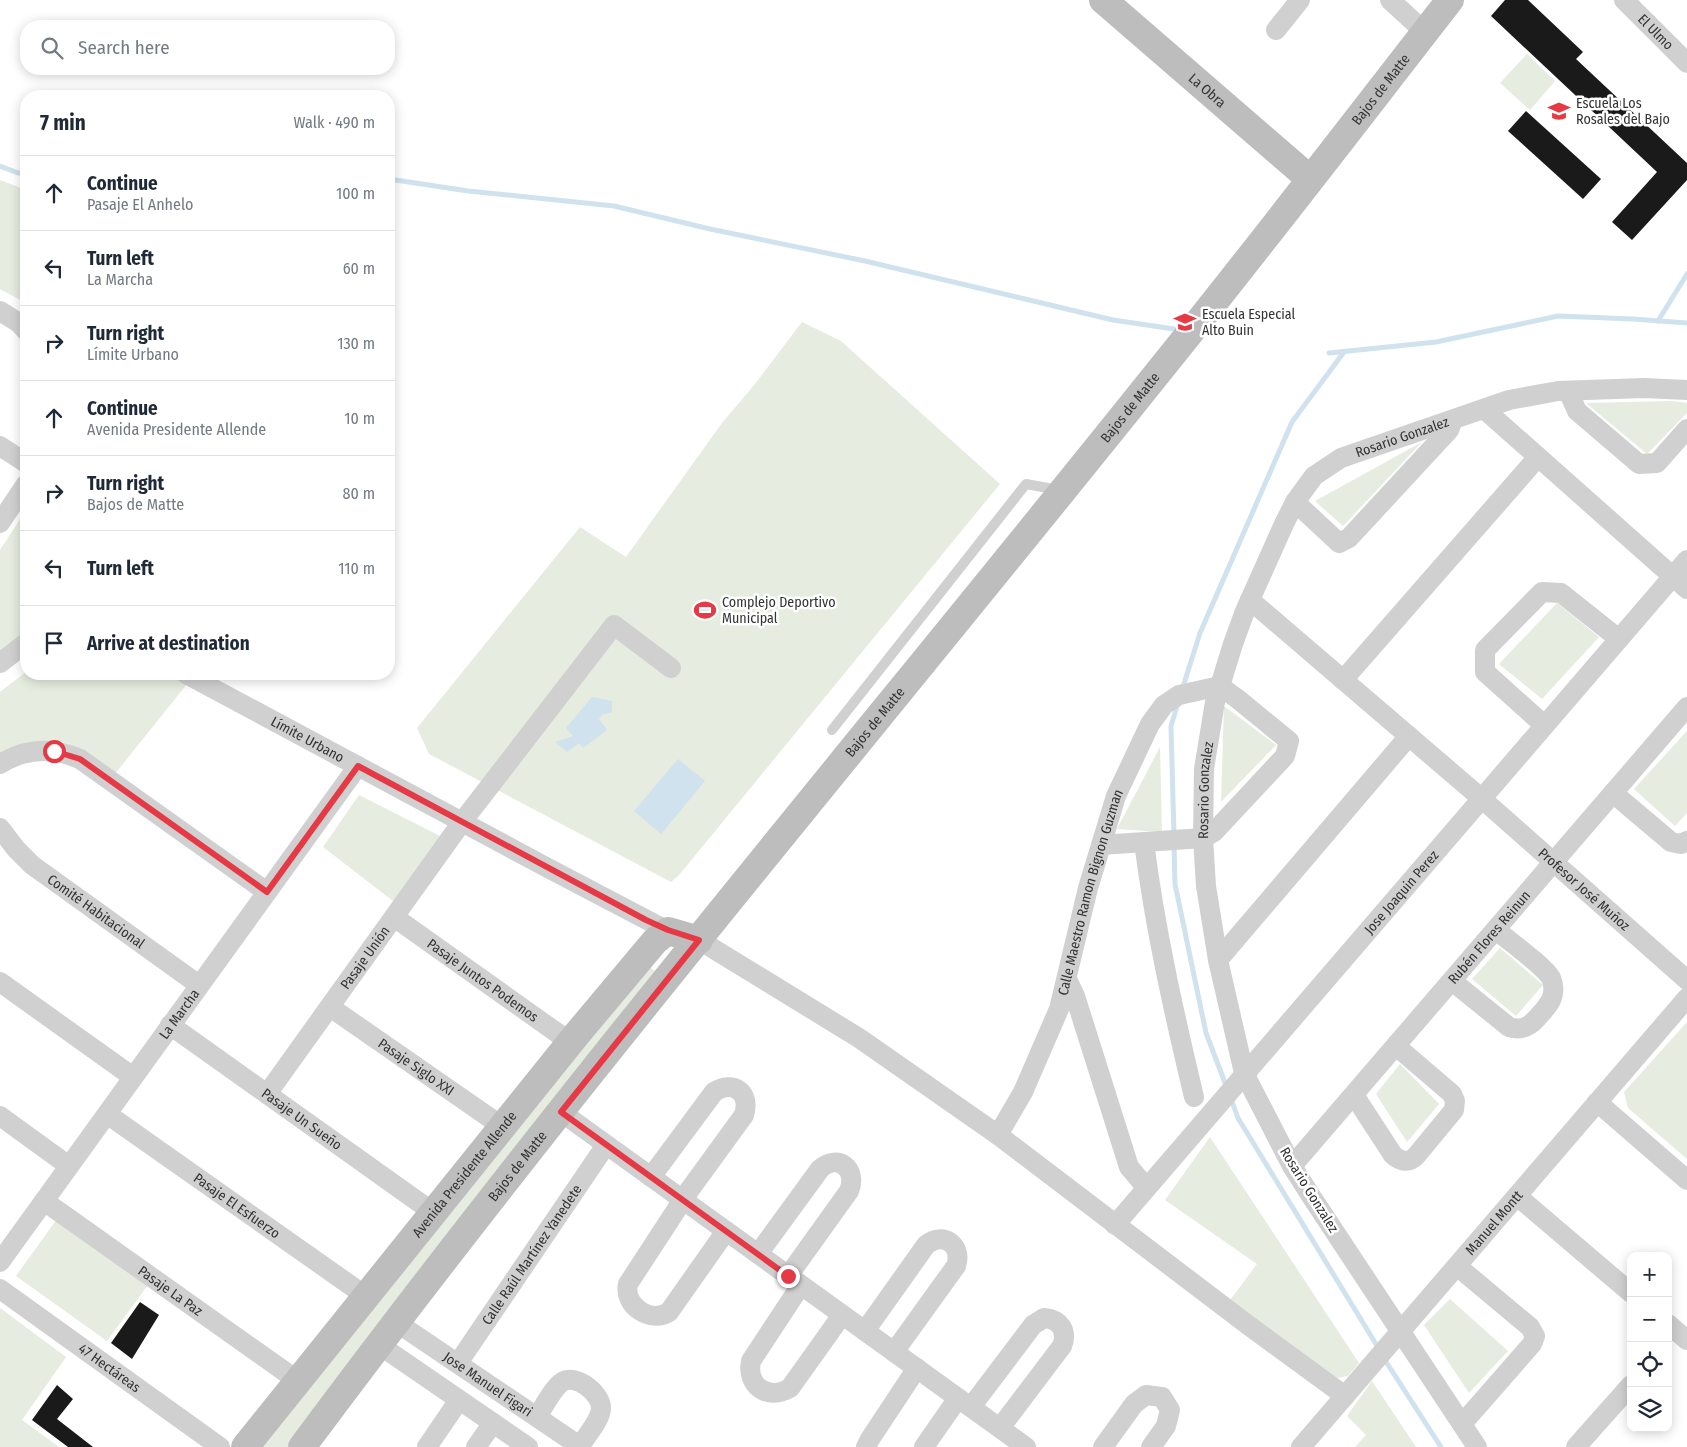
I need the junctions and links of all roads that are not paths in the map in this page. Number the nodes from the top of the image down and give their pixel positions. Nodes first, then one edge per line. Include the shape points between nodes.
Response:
1 (1103, 0) edge
2 (1300, 0) edge
3 (1390, 0) edge
4 (1450, 0) edge
5 (1624, 0) edge
6 (1276, 30) dead end
7 (1425, 32) junction
8 (1686, 61) edge
9 (1310, 179) junction
10 (0, 311) edge
11 (20, 325) edge
12 (1687, 390) edge
13 (1568, 391) junction
14 (1484, 409) junction
15 (1453, 420) junction
16 (1687, 429) edge
17 (0, 446) edge
18 (1538, 458) junction
19 (20, 459) edge
20 (1062, 490) junction
21 (20, 493) edge
22 (1295, 502) junction
23 (0, 523) edge
24 (1687, 560) edge
25 (1680, 583) edge
26 (1250, 600) junction
27 (1619, 639) junction
28 (20, 648) edge
29 (0, 663) edge
30 (671, 668) dead end
31 (197, 680) edge
32 (1343, 680) junction
33 (1220, 686) junction
34 (1686, 709) edge
35 (1544, 725) junction
36 (832, 730) dead end
37 (1409, 736) junction
38 (0, 764) edge
39 (358, 766) junction
40 (1613, 794) junction
41 (1481, 798) junction
42 (462, 822) junction
43 (0, 828) edge
44 (1203, 838) junction
45 (1687, 841) edge
46 (1144, 842) junction
47 (1101, 846) junction
48 (1554, 862) junction
49 (267, 892) junction
50 (394, 917) junction
51 (668, 930) junction
52 (1496, 930) junction
53 (699, 940) junction
54 (1218, 960) junction
55 (1067, 978) junction
56 (1687, 980) edge
57 (1452, 981) junction
58 (0, 982) edge
59 (199, 985) junction
60 (1687, 998) edge
61 (330, 1007) junction
62 (170, 1026) junction
63 (570, 1042) junction
64 (1396, 1046) junction
65 (133, 1077) junction
66 (1239, 1080) junction
67 (267, 1094) junction
68 (1354, 1094) junction
69 (1194, 1097) dead end
70 (1598, 1102) junction
71 (561, 1112) junction
72 (107, 1114) junction
73 (0, 1116) edge
74 (503, 1127) junction
75 (998, 1135) junction
76 (606, 1145) junction
77 (69, 1166) junction
78 (1292, 1166) junction
79 (651, 1177) junction
80 (1687, 1180) edge
81 (1146, 1187) junction
82 (1517, 1196) junction
83 (683, 1200) junction
84 (44, 1201) junction
85 (434, 1213) junction
86 (1115, 1225) junction
87 (726, 1231) junction
88 (758, 1254) junction
89 (0, 1262) edge
90 (1457, 1266) junction
91 (794, 1280) junction
92 (0, 1289) edge
93 (1627, 1290) edge
94 (367, 1297) junction
95 (842, 1315) junction
96 (396, 1322) junction
97 (865, 1330) junction
98 (1395, 1337) junction
99 (378, 1344) junction
100 (894, 1352) junction
101 (458, 1363) junction
102 (917, 1368) junction
103 (298, 1381) junction
104 (1629, 1387) edge
105 (1344, 1396) junction
106 (459, 1400) junction
107 (964, 1403) junction
108 (537, 1417) junction
109 (492, 1423) junction
110 (1462, 1424) junction
111 (1000, 1428) junction
112 (580, 1446) edge
113 (220, 1447) edge
114 (245, 1447) edge
115 (302, 1447) edge
116 (427, 1447) edge
117 (476, 1447) edge
118 (528, 1447) edge
119 (866, 1447) edge
120 (924, 1447) edge
121 (1026, 1447) edge
122 (1103, 1447) edge
123 (1151, 1447) edge
124 (1301, 1447) edge
125 (1477, 1447) edge
126 (1576, 1447) edge

1 - 9 main road, La Obra
2 - 6 street
3 - 7 street
4 - 7 main road, Bajos de Matte
5 - 8 street, El Ulmo
7 - 9 main road, Bajos de Matte
9 - 20 main road, Bajos de Matte
10 - 11 street
12 - 13 street, Rosario Gonzalez
13 - 14 street, Rosario Gonzalez via 1509,400
13 - 16 street via 1577,411 1639,464 1657,463
14 - 15 street, Rosario Gonzalez
14 - 18 street
15 - 22 street, Rosario Gonzalez via 1341,458 1314,476
15 - 22 street via 1443,437 1349,538 1339,543
17 - 19 street
18 - 25 street
18 - 32 street
20 - 36 lane via 1026,484
20 - 53 main road, Bajos de Matte
21 - 23 street
22 - 26 street, Rosario Gonzalez
24 - 25 street, Jose Joaquin Perez
25 - 27 street, Jose Joaquin Perez
26 - 32 street, Profesor José Muñoz
26 - 33 street, Rosario Gonzalez
27 - 35 street, Jose Joaquin Perez
27 - 35 street via 1561,593 1542,592 1485,650 1485,672
28 - 29 street
30 - 42 street, Pasaje Unión via 614,626
31 - 39 street, Límite Urbano
32 - 37 street, Profesor José Muñoz
33 - 44 street, Rosario Gonzalez via 1206,751
33 - 44 street via 1289,741 1285,756 1214,832
33 - 47 street, Calle Maestro Ramon Bignon Guzman via 1184,694 1164,705 1150,724 1116,796
34 - 40 street, Rubén Flores Reinun
35 - 41 street, Jose Joaquin Perez
37 - 41 street, Profesor José Muñoz
37 - 54 street
38 - 49 street via 41,750 80,759
39 - 42 street, Límite Urbano
39 - 49 street, La Marcha
40 - 45 street via 1671,842 1681,844
40 - 48 street, Rubén Flores Reinun
41 - 48 street, Profesor José Muñoz
41 - 66 street, Jose Joaquin Perez
42 - 50 street, Pasaje Unión
42 - 51 street, Límite Urbano
43 - 59 street, Comité Habitacional via 32,865
44 - 46 street
44 - 54 street, Rosario Gonzalez via 1206,886
46 - 47 street
46 - 69 street via 1164,967
47 - 55 street, Calle Maestro Ramon Bignon Guzman
48 - 52 street, Rubén Flores Reinun
48 - 56 street, Profesor José Muñoz
49 - 59 street, La Marcha
50 - 61 street, Pasaje Unión
50 - 63 street, Pasaje Juntos Podemos
51 - 53 main road
51 - 63 main road, Avenida Presidente Allende via 654,941
52 - 57 street, Rubén Flores Reinun
52 - 57 street via 1552,981 1552,998 1539,1015 1525,1028 1514,1029
53 - 71 main road, Bajos de Matte
53 - 75 street via 860,1038
54 - 66 street, Rosario Gonzalez
55 - 75 street, Calle Maestro Ramon Bignon Guzman via 1059,1009 1023,1092
55 - 81 street via 1129,1167
57 - 64 street, Rubén Flores Reinun
58 - 65 street
59 - 62 street, La Marcha
60 - 70 street, Manuel Montt
61 - 67 street, Pasaje Unión
61 - 74 street, Pasaje Siglo XXI
62 - 65 street, La Marcha
62 - 67 street, Pasaje Un Sueño
63 - 74 main road, Avenida Presidente Allende
64 - 68 street, Rubén Flores Reinun
64 - 68 street via 1452,1094 1455,1102 1452,1113 1416,1156 1409,1161 1401,1161 1393,1155
65 - 72 street, La Marcha
66 - 78 street, Rosario Gonzalez
66 - 81 street, Jose Joaquin Perez
67 - 85 street, Pasaje Un Sueño
68 - 78 street, Rubén Flores Reinun
70 - 80 street
70 - 82 street, Manuel Montt
71 - 76 street
71 - 96 main road, Bajos de Matte
72 - 77 street, La Marcha
72 - 94 street, Pasaje El Esfuerzo
73 - 77 street
74 - 85 main road, Avenida Presidente Allende
75 - 86 street
76 - 79 street
76 - 101 street, Calle Raúl Martínez Yanedete
77 - 84 street, La Marcha
78 - 98 street, Rosario Gonzalez
79 - 83 street
79 - 83 street via 714,1092 724,1087 739,1090 746,1104 744,1115
81 - 86 street, Jose Joaquin Perez
82 - 90 street, Manuel Montt
82 - 93 street
83 - 87 street
83 - 87 street via 628,1284 628,1299 646,1314 660,1316 669,1312
84 - 89 street, La Marcha
84 - 103 street, Pasaje La Paz
85 - 94 main road, Avenida Presidente Allende
86 - 105 street
87 - 88 street
88 - 91 street
88 - 91 street via 820,1169 831,1162 844,1166 852,1177 849,1191
90 - 98 street, Manuel Montt
90 - 110 street via 1530,1327 1535,1336 1532,1344
91 - 95 street
91 - 95 street via 751,1361 750,1374 762,1390 776,1394 790,1388
92 - 113 street, 47 Hectáreas
94 - 103 main road, Avenida Presidente Allende
95 - 97 street
96 - 99 main road, Bajos de Matte
96 - 101 street, Jose Manuel Figari
97 - 100 street
97 - 100 street via 926,1245 937,1239 949,1242 957,1253 956,1266
98 - 105 street, Manuel Montt
98 - 110 street, Rosario Gonzalez
99 - 106 street
99 - 115 main road, Bajos de Matte
100 - 102 street
101 - 108 street, Jose Manuel Figari
102 - 107 street
102 - 119 street
103 - 114 main road, Avenida Presidente Allende
104 - 126 street
105 - 124 street, Manuel Montt
106 - 109 street
106 - 116 street
107 - 111 street
107 - 111 street via 1033,1325 1044,1318 1057,1321 1065,1335 1062,1346
107 - 120 street
108 - 112 street, Jose Manuel Figari
108 - 112 street via 560,1383 568,1380 579,1382 598,1398 601,1408
109 - 117 street
109 - 118 street
110 - 125 street, Rosario Gonzalez
111 - 121 street
122 - 123 street via 1134,1404 1146,1395 1162,1397 1170,1410 1166,1426

